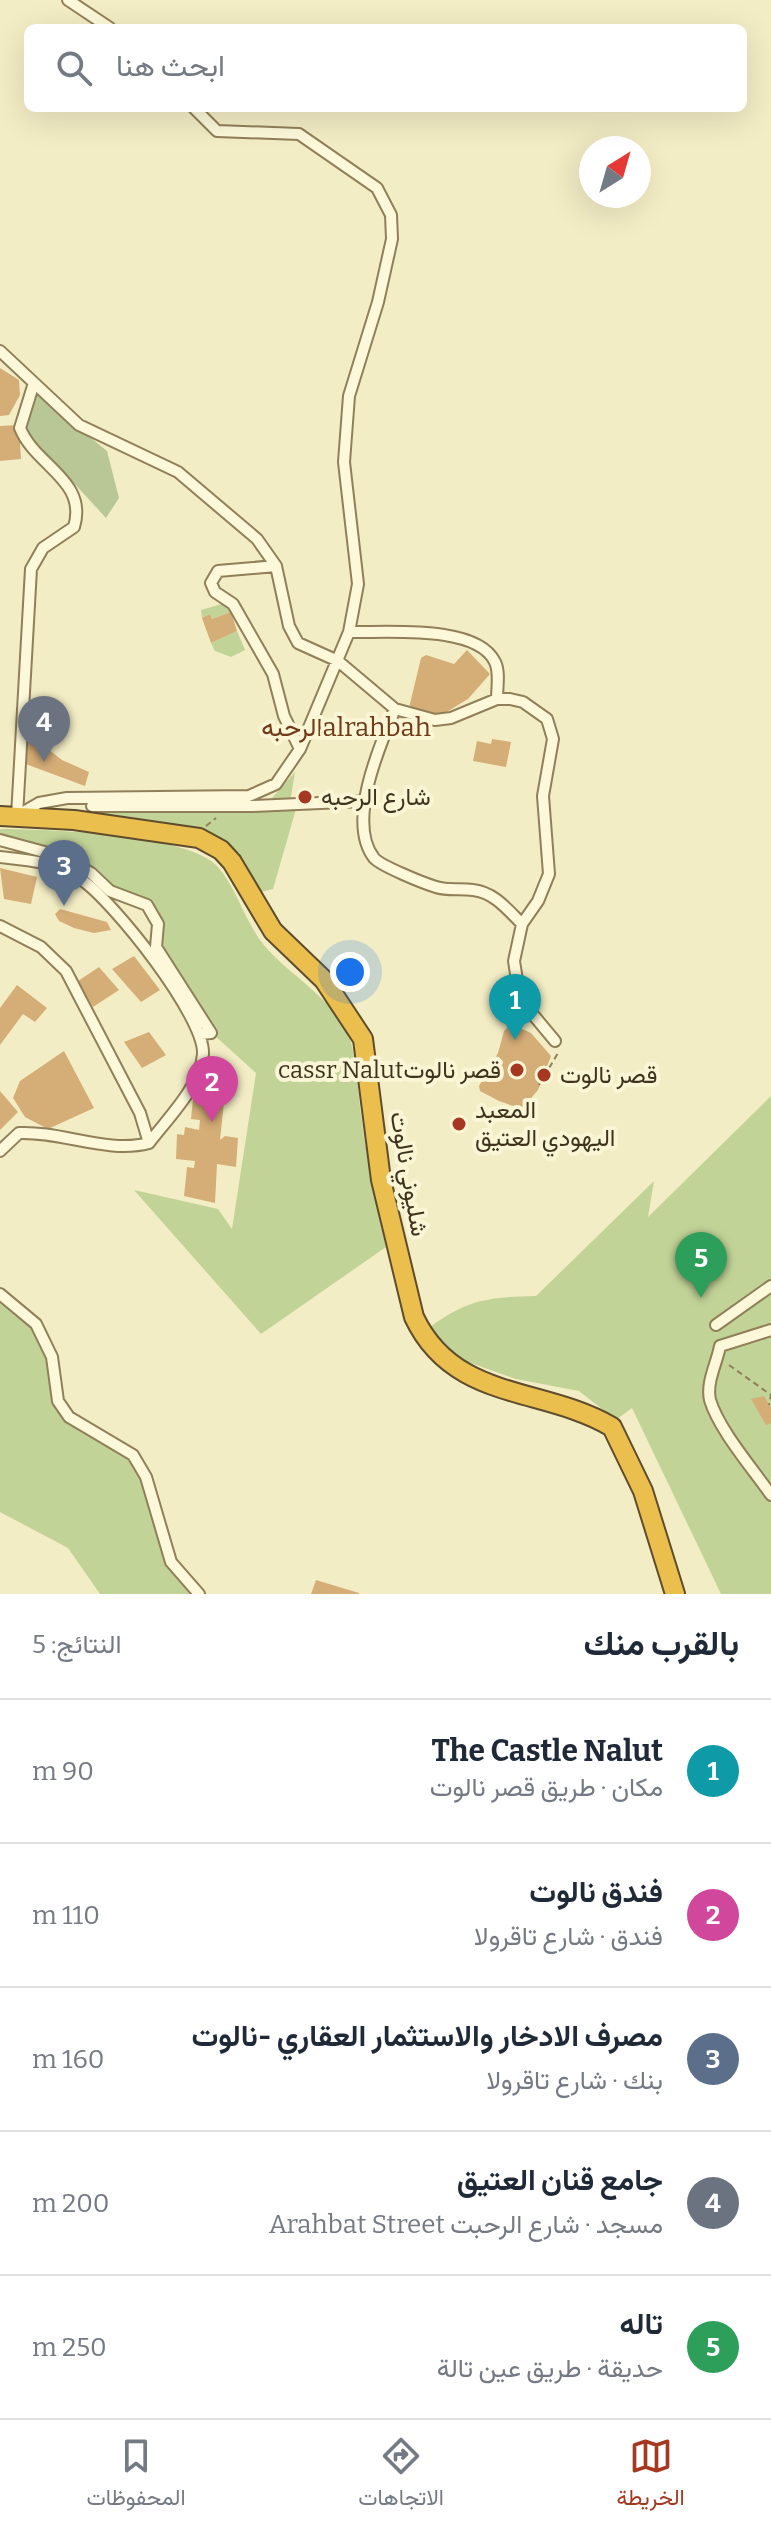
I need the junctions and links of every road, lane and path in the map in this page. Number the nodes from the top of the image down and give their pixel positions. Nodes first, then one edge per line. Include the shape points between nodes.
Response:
1 (68, 0) edge
2 (104, 24) edge
3 (198, 112) edge
4 (0, 351) edge
5 (33, 386) junction
6 (276, 566) junction
7 (349, 632) junction
8 (338, 661) junction
9 (497, 699) junction
10 (395, 709) junction
11 (300, 749) junction
12 (76, 798) junction
13 (365, 801) junction
14 (8, 816) edge
15 (0, 840) edge
16 (0, 857) edge
17 (522, 924) junction
18 (0, 926) edge
19 (201, 1034) junction
20 (555, 1041) joint
21 (539, 1085) dead end
22 (149, 1143) junction
23 (0, 1151) edge
24 (771, 1286) edge
25 (0, 1294) edge
26 (716, 1325) dead end
27 (771, 1330) edge
28 (718, 1358) junction
29 (769, 1405) edge
30 (771, 1495) edge
31 (199, 1594) edge
32 (675, 1594) edge

1 - 2 street
3 - 7 street via 217,131 299,134 377,188 391,215 392,239 378,302 349,396 344,462 358,584
4 - 5 street
5 - 6 street via 90,431 186,479 257,539
5 - 14 street via 20,428 70,489 78,512 74,527 43,548 31,569
6 - 8 street via 292,635 307,649
6 - 11 street via 218,571 211,583 236,608 273,674
7 - 8 street
7 - 9 street via 449,635 481,645 497,668
8 - 10 street
8 - 11 street
9 - 10 street via 435,720
9 - 17 street via 523,702 552,728 543,796 549,874
10 - 13 street via 370,767
11 - 12 street via 276,784 249,796
12 - 13 street via 94,807
12 - 14 street via 39,803
13 - 17 street via 370,850 378,862 438,888 490,895
14 - 32 highway, شليوني نالوت via 199,838 232,862 273,931 324,980 363,1039 381,1180 422,1334 436,1354 458,1370 612,1427 643,1491
15 - 19 street via 63,857 110,891 147,905 158,924 156,947 211,1033
16 - 19 street via 46,862 83,880 147,949
17 - 20 street via 514,961 520,999
18 - 22 street via 41,947 66,971 140,1113
19 - 22 street via 203,1057 189,1089
20 - 21 path via 559,1053
22 - 23 street via 131,1148 42,1132 19,1133
24 - 26 street
25 - 31 street via 36,1324 52,1357 58,1401 69,1417 133,1455 146,1477 171,1562
27 - 28 street via 720,1346
28 - 29 path via 771,1395
28 - 30 street via 710,1400

